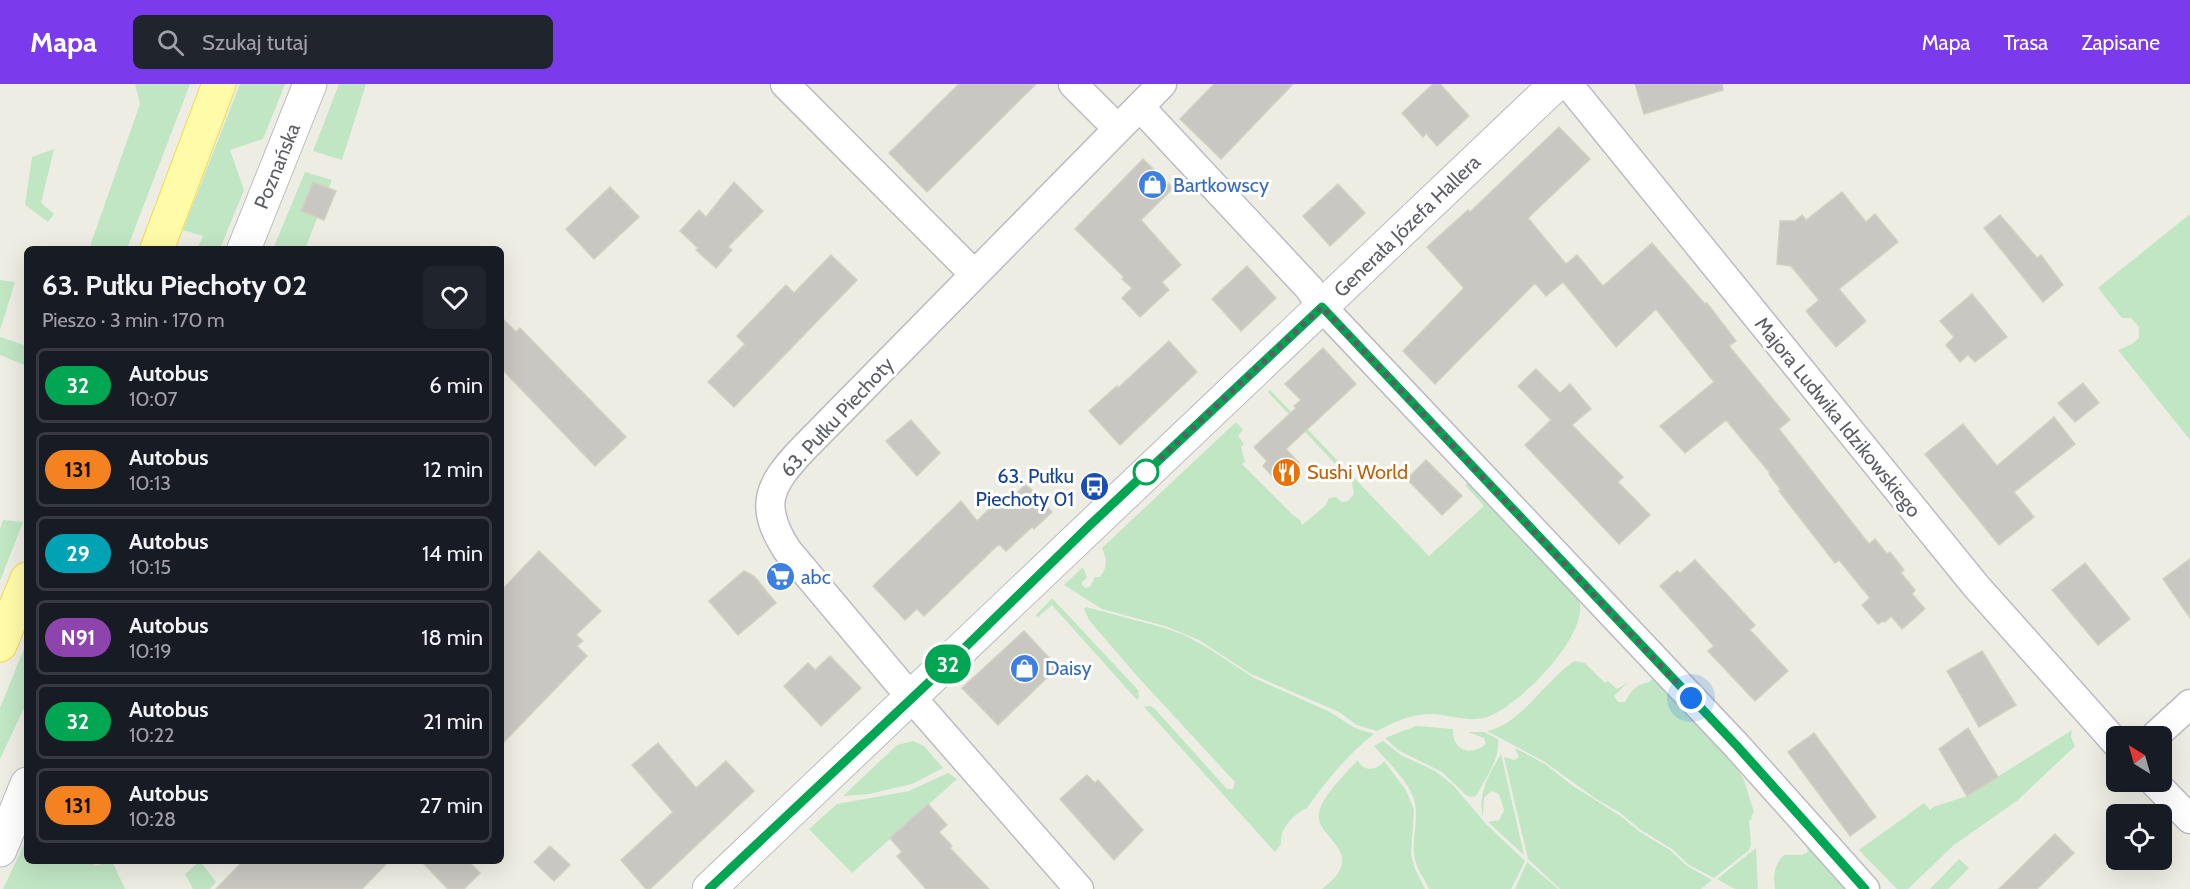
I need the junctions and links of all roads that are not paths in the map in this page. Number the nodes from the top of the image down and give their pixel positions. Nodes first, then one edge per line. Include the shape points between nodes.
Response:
1 (219, 84) edge
2 (310, 84) edge
3 (785, 84) edge
4 (1072, 84) edge
5 (1162, 84) edge
6 (1556, 84) edge
7 (1568, 84) edge
8 (1140, 106) junction
9 (1117, 128) junction
10 (158, 246) edge
11 (245, 246) edge
12 (974, 274) junction
13 (1322, 307) junction
14 (24, 586) edge
15 (0, 645) edge
16 (911, 698) junction
17 (2190, 704) edge
18 (2166, 726) edge
19 (2106, 731) edge
20 (24, 791) edge
21 (2164, 792) edge
22 (2190, 819) edge
23 (0, 849) edge
24 (709, 889) edge
25 (1079, 889) edge
26 (1865, 889) edge

1 - 10 main road
2 - 11 street, Poznańska
3 - 12 street
4 - 9 street
5 - 8 street, 63. Pułku Piechoty
6 - 13 street, Generała Józefa Hallera
7 - 19 street, Majora Ludwika Idzikowskiego via 1976,586
8 - 9 street, 63. Pułku Piechoty
8 - 13 street via 1309,288
9 - 12 street, 63. Pułku Piechoty
12 - 16 street, 63. Pułku Piechoty via 793,460 771,494 770,517 787,550
13 - 16 street, Generała Józefa Hallera
13 - 26 street via 1737,746
14 - 15 main road
16 - 24 street, Generała Józefa Hallera
16 - 25 street, 63. Pułku Piechoty
17 - 18 street
20 - 23 street
21 - 22 street

